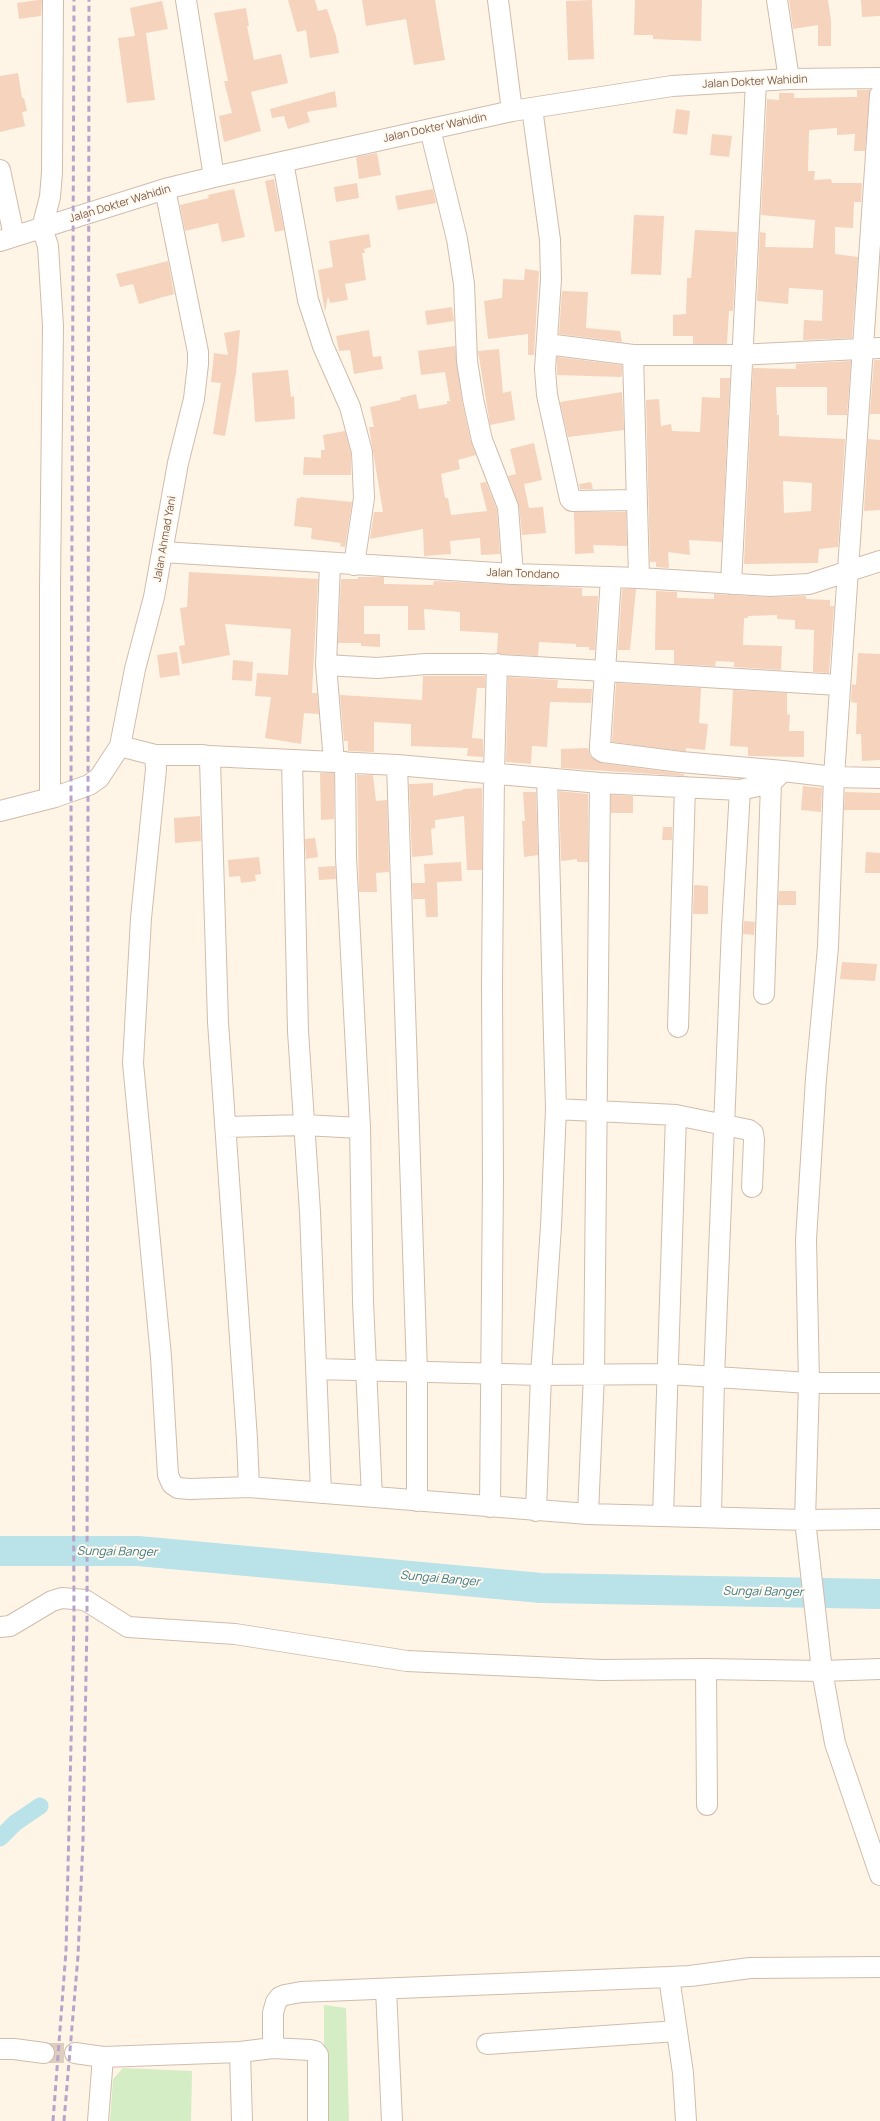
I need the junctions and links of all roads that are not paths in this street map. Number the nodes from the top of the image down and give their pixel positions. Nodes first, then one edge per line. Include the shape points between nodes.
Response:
1 (53, 0) edge
2 (186, 0) edge
3 (498, 0) edge
4 (777, 0) edge
5 (880, 78) edge
6 (789, 79) junction
7 (756, 82) junction
8 (880, 95) edge
9 (532, 108) junction
10 (512, 111) junction
11 (430, 129) junction
12 (283, 162) junction
13 (0, 170) edge
14 (214, 176) junction
15 (165, 190) junction
16 (42, 228) junction
17 (7, 239) edge
18 (547, 344) junction
19 (872, 348) edge
20 (741, 354) junction
21 (633, 355) junction
22 (637, 500) junction
23 (163, 552) junction
24 (880, 561) edge
25 (330, 564) junction
26 (354, 565) junction
27 (848, 571) junction
28 (513, 574) junction
29 (611, 577) junction
30 (640, 578) junction
31 (731, 584) junction
32 (497, 664) junction
33 (326, 665) junction
34 (605, 671) junction
35 (839, 685) junction
36 (137, 751) junction
37 (209, 756) junction
38 (292, 761) junction
39 (339, 762) junction
40 (397, 765) junction
41 (494, 773) junction
42 (777, 777) junction
43 (834, 777) junction
44 (547, 778) junction
45 (880, 778) edge
46 (600, 783) junction
47 (685, 787) junction
48 (740, 790) junction
49 (50, 798) junction
50 (0, 812) edge
51 (764, 994) dead end
52 (678, 1027) dead end
53 (556, 1109) junction
54 (596, 1112) junction
55 (676, 1115) junction
56 (725, 1124) junction
57 (304, 1125) junction
58 (226, 1127) junction
59 (360, 1128) junction
60 (752, 1187) dead end
61 (316, 1369) junction
62 (366, 1370) junction
63 (417, 1372) junction
64 (492, 1372) junction
65 (541, 1374) junction
66 (594, 1374) junction
67 (669, 1374) junction
68 (714, 1378) junction
69 (809, 1383) junction
70 (880, 1383) edge
71 (249, 1487) junction
72 (321, 1493) junction
73 (372, 1497) junction
74 (417, 1501) junction
75 (490, 1507) junction
76 (536, 1511) junction
77 (588, 1514) junction
78 (663, 1516) junction
79 (711, 1517) junction
80 (880, 1519) edge
81 (805, 1525) junction
82 (0, 1627) edge
83 (821, 1667) junction
84 (706, 1669) junction
85 (880, 1669) edge
86 (707, 1805) dead end
87 (873, 1835) edge
88 (880, 1875) edge
89 (880, 1967) edge
90 (669, 1977) junction
91 (386, 1989) junction
92 (677, 2031) junction
93 (487, 2044) dead end
94 (274, 2048) junction
95 (0, 2049) edge
96 (240, 2052) junction
97 (44, 2053) tunnel mouth
98 (75, 2053) tunnel mouth
99 (103, 2057) junction
100 (98, 2121) edge
101 (242, 2121) edge
102 (318, 2121) edge
103 (392, 2121) edge
104 (686, 2121) edge

1 - 16 street via 52,172 50,197
2 - 14 street
3 - 10 street
4 - 6 street
5 - 6 street, Jalan Dokter Wahidin
6 - 7 street, Jalan Dokter Wahidin
7 - 9 street, Jalan Dokter Wahidin via 672,86
7 - 20 street
8 - 19 street
9 - 10 street, Jalan Dokter Wahidin
9 - 18 street via 550,240 551,279
10 - 11 street, Jalan Dokter Wahidin
11 - 12 street, Jalan Dokter Wahidin
11 - 28 street via 457,239 464,284 467,361 473,399 482,440 508,507
12 - 14 street, Jalan Dokter Wahidin
12 - 26 street via 308,300 323,346 350,407 362,452 364,498
13 - 17 street
14 - 15 street, Jalan Dokter Wahidin
15 - 16 street, Jalan Dokter Wahidin
15 - 23 street, Jalan Ahmad Yani via 198,352 198,364 194,399 178,463
16 - 17 street, Jalan Dokter Wahidin
16 - 49 street via 48,246 53,326
18 - 21 street
18 - 22 street via 547,395 571,500
19 - 20 street
19 - 27 street
20 - 21 street
20 - 31 street
21 - 22 street
22 - 30 street
23 - 25 street, Jalan Tondano
23 - 36 street, Jalan Ahmad Yani via 135,669
24 - 27 street, Jalan Tondano
25 - 26 street, Jalan Tondano
25 - 33 street
26 - 28 street, Jalan Tondano
27 - 31 street, Jalan Tondano via 809,584
27 - 35 street
28 - 29 street, Jalan Tondano
29 - 30 street, Jalan Tondano
29 - 34 street
30 - 31 street, Jalan Tondano
32 - 33 street via 426,664 377,668
32 - 34 street
32 - 41 street
33 - 39 street
34 - 35 street
34 - 42 street via 600,746 603,752
35 - 43 street
36 - 37 street
36 - 49 street, Jalan Ahmad Yani via 89,785
36 - 71 street via 156,769 141,918 133,1063 161,1350 168,1475 172,1484 178,1488
37 - 38 street
37 - 58 street via 218,1022
38 - 39 street
38 - 57 street via 298,1031
39 - 40 street
39 - 59 street
40 - 41 street
40 - 63 street
41 - 44 street
41 - 64 street
42 - 43 street
42 - 48 street
42 - 51 street
43 - 45 street
43 - 69 street via 828,947 816,1078 806,1240
44 - 46 street
44 - 53 street
46 - 47 street
46 - 54 street
47 - 48 street
47 - 52 street
48 - 56 street
49 - 50 street, Jalan Ahmad Yani
53 - 54 street
53 - 65 street via 552,1226
54 - 55 street
54 - 66 street
55 - 56 street
55 - 67 street
56 - 60 street via 749,1130 753,1134
56 - 68 street
57 - 58 street
57 - 59 street
57 - 61 street
58 - 71 street
59 - 62 street
61 - 62 street
61 - 72 street
62 - 63 street
62 - 73 street
63 - 64 street
63 - 74 street
64 - 65 street
64 - 75 street
65 - 66 street
65 - 76 street
66 - 67 street
66 - 77 street
67 - 68 street
67 - 78 street
68 - 69 street
68 - 79 street
69 - 70 street
69 - 81 street
71 - 72 street
72 - 73 street
73 - 74 street
74 - 75 street
75 - 76 street
76 - 77 street
77 - 78 street
78 - 79 street
79 - 81 street
80 - 81 street
81 - 83 street
82 - 84 street via 10,1626 52,1601 75,1598 98,1607 128,1627 235,1634 407,1661 601,1670
83 - 84 street
83 - 85 street
83 - 87 street via 835,1743
84 - 86 street
87 - 88 street
89 - 90 street via 750,1968
90 - 91 street
90 - 92 street
91 - 94 street via 300,1992 280,1997 273,2013
91 - 103 street
92 - 93 street
92 - 104 street
94 - 96 street
94 - 102 street via 310,2050 318,2055
95 - 97 street
96 - 99 street
96 - 101 street
98 - 99 street
99 - 100 street

